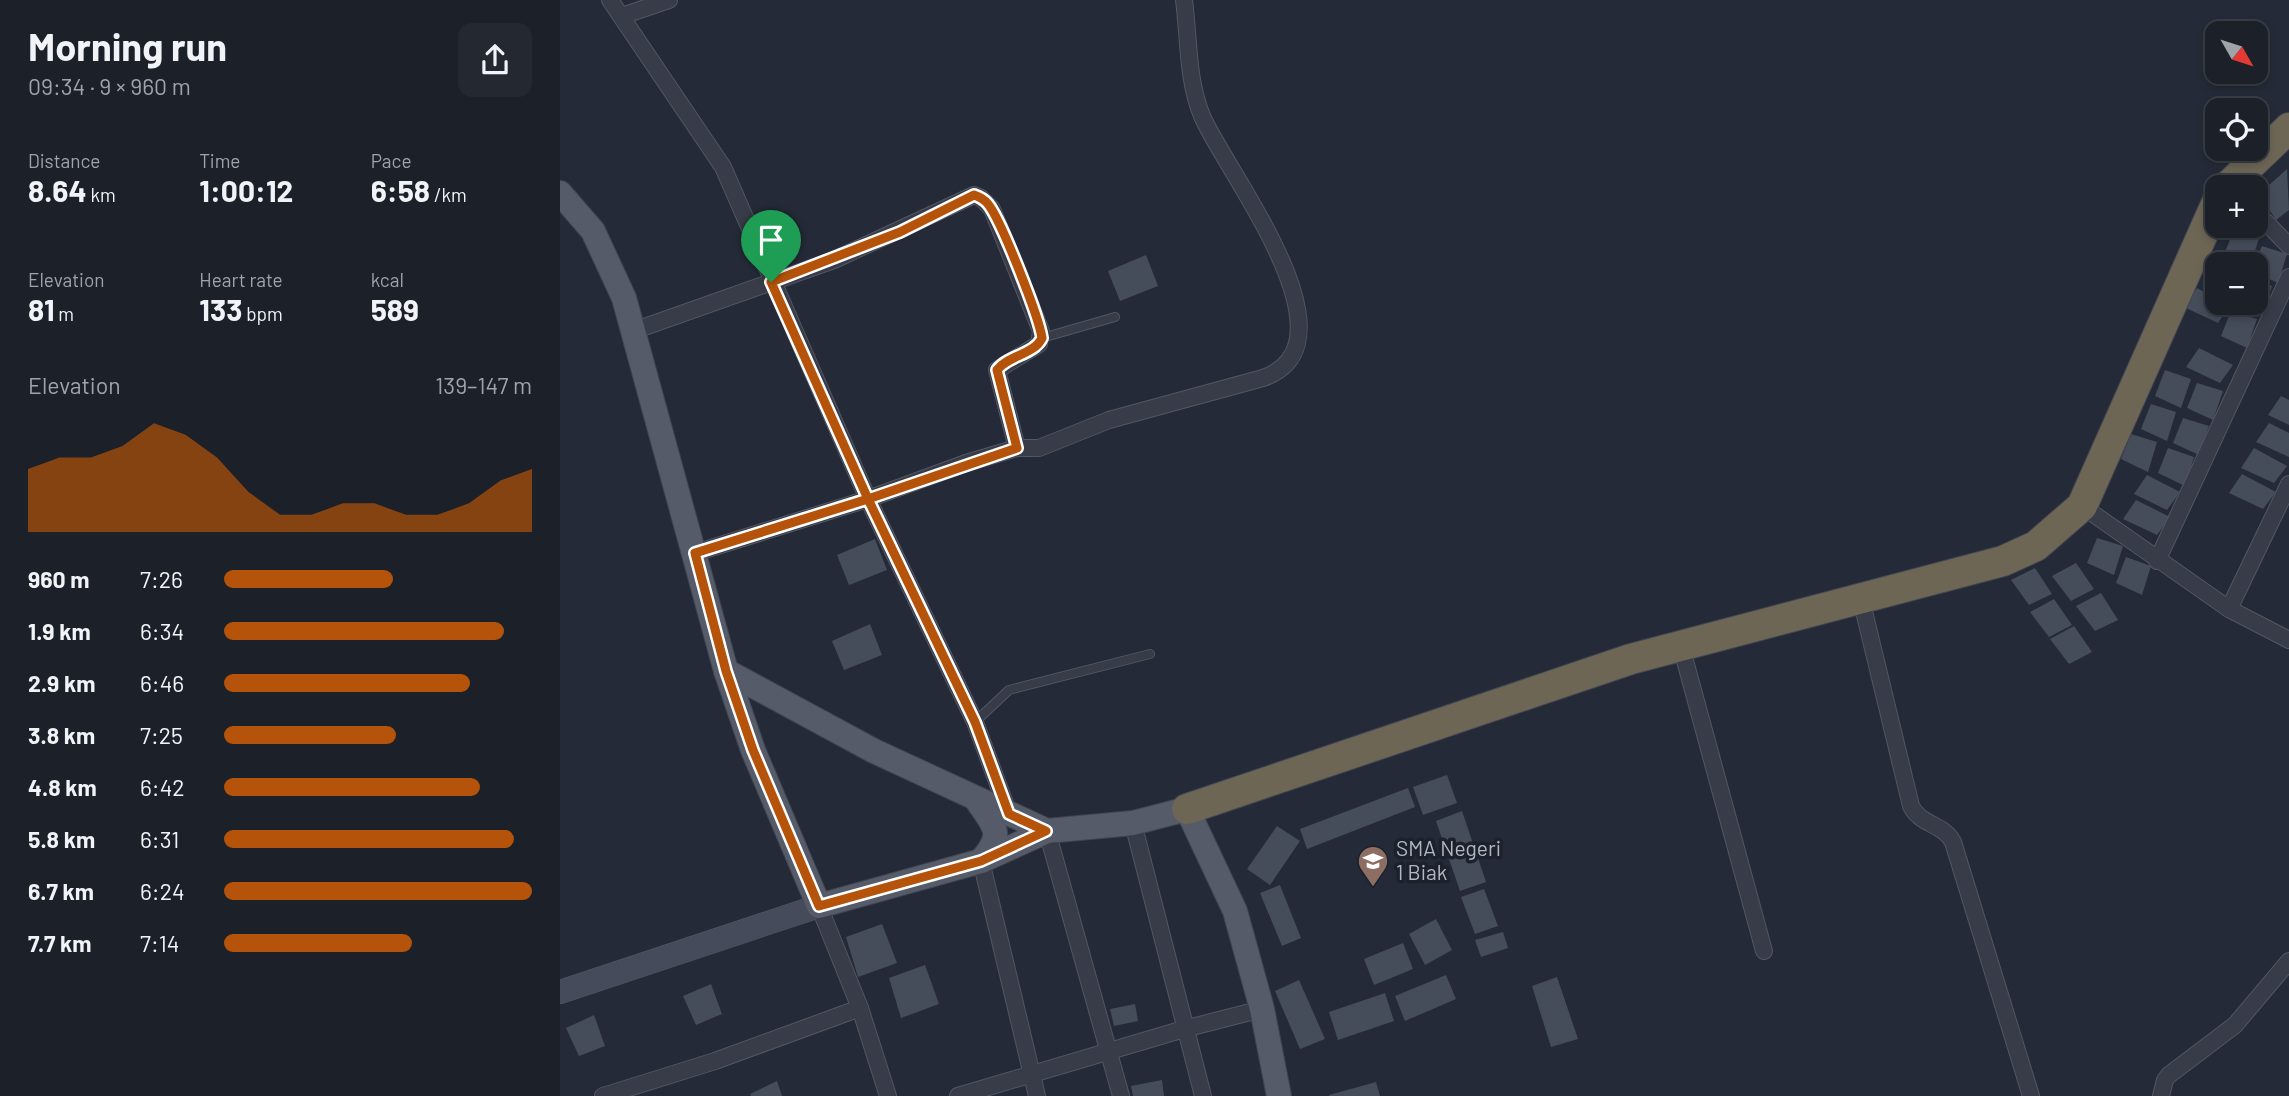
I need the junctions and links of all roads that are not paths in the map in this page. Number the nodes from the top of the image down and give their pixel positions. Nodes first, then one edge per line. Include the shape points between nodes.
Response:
1 (610, 0) edge
2 (669, 0) edge
3 (1186, 1) edge
4 (622, 16) junction
5 (2289, 128) edge
6 (2241, 175) edge
7 (560, 193) edge
8 (2268, 224) edge
9 (2205, 236) edge
10 (2289, 246) edge
11 (2289, 277) edge
12 (771, 282) junction
13 (1115, 317) dead end
14 (633, 331) junction
15 (1042, 338) junction
16 (1017, 448) junction
17 (2289, 484) edge
18 (868, 499) junction
19 (2082, 506) junction
20 (695, 553) junction
21 (2157, 561) junction
22 (1861, 599) junction
23 (2229, 609) junction
24 (2289, 640) edge
25 (1681, 646) junction
26 (1150, 654) dead end
27 (726, 671) junction
28 (975, 722) junction
29 (978, 802) junction
30 (1187, 809) junction
31 (1009, 814) junction
32 (1133, 823) junction
33 (1046, 831) junction
34 (981, 861) junction
35 (819, 906) junction
36 (1763, 951) dead end
37 (2289, 961) edge
38 (560, 992) edge
39 (860, 1008) junction
40 (1262, 1009) junction
41 (1184, 1029) junction
42 (1109, 1051) junction
43 (1031, 1073) junction
44 (603, 1096) edge
45 (888, 1096) edge
46 (958, 1096) edge
47 (1037, 1096) edge
48 (1121, 1096) edge
49 (1203, 1096) edge
50 (1279, 1096) edge
51 (2031, 1096) edge
52 (2161, 1096) edge

1 - 4 street
2 - 4 street
3 - 16 street via 1197,99 1291,282 1298,323 1296,346 1284,367 1274,374 1109,420 1039,448
4 - 12 street via 723,167
5 - 6 highway
7 - 14 main road via 593,231 608,259
8 - 10 street
9 - 19 highway
11 - 21 street
12 - 14 street
12 - 15 street via 889,237 974,195 992,209
12 - 18 street
13 - 15 lane
14 - 20 main road
15 - 16 street via 997,370
16 - 18 street
17 - 23 street
18 - 20 street
18 - 28 street
19 - 21 street
19 - 22 highway via 2036,546 2003,561
20 - 27 main road
21 - 23 street
22 - 25 highway
22 - 51 street via 1911,806 1919,818 1945,832 1953,842
23 - 24 street
25 - 30 highway
25 - 36 street
26 - 28 lane via 1009,690
27 - 29 main road
27 - 35 main road via 753,750
28 - 31 street
29 - 31 main road
29 - 34 main road via 995,826 996,839
30 - 32 main road
30 - 40 main road via 1235,911
31 - 33 main road
32 - 33 main road
32 - 41 street
33 - 34 main road
33 - 42 street
34 - 35 main road
34 - 43 street
35 - 38 main road
35 - 39 street
37 - 52 street via 2235,1025 2169,1075
39 - 44 street
39 - 45 street
40 - 41 street
40 - 50 main road
41 - 42 street
41 - 49 street
42 - 43 street
42 - 48 street
43 - 46 street
43 - 47 street

